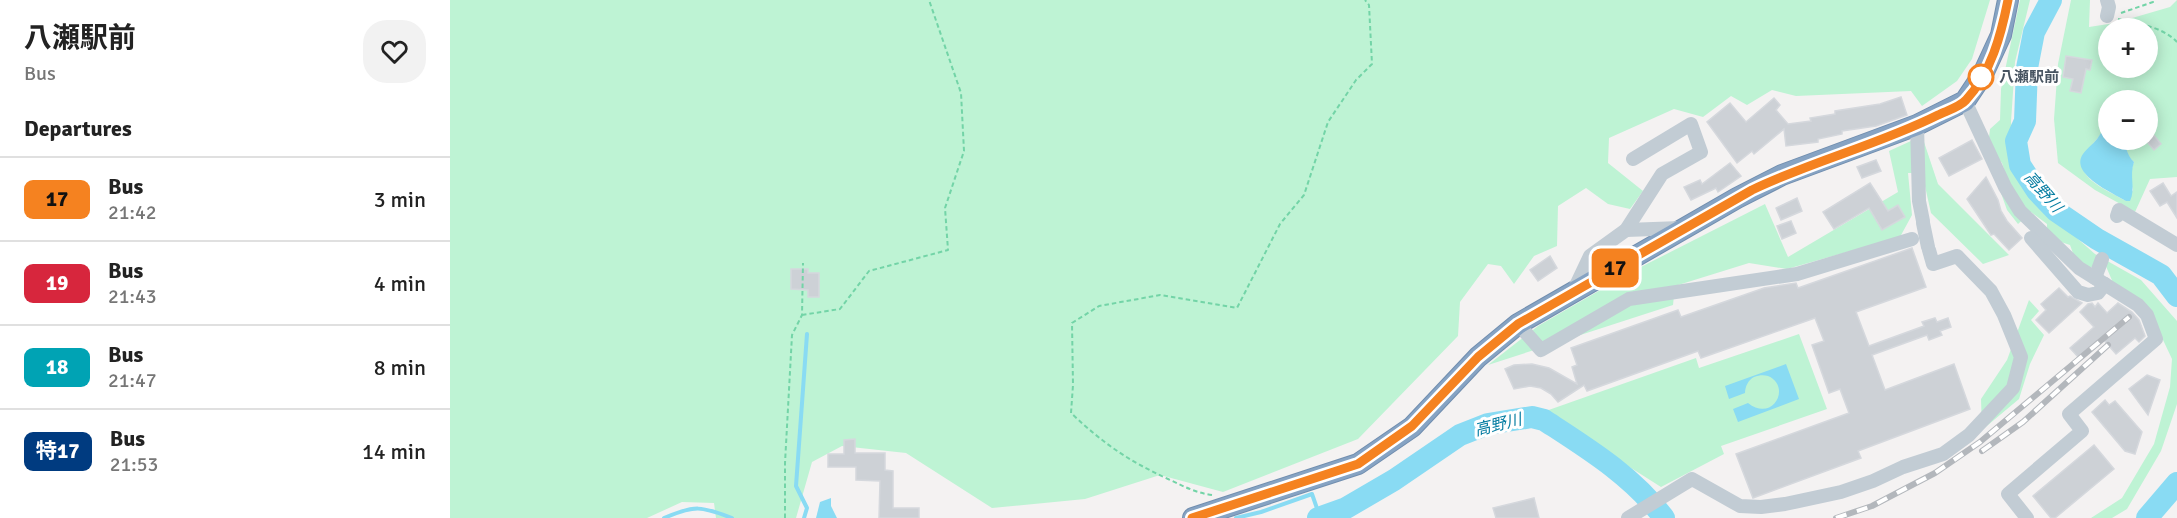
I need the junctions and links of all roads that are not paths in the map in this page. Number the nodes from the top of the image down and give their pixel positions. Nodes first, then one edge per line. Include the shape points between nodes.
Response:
1 (2008, 0) edge
2 (2107, 0) edge
3 (2113, 15) road end
4 (1965, 101) junction
5 (1917, 125) junction
6 (1633, 159) dead end
7 (2117, 216) dead end
8 (1684, 228) junction
9 (1626, 230) junction
10 (1922, 236) junction
11 (2031, 238) dead end
12 (2177, 245) edge
13 (2102, 259) dead end
14 (2100, 281) junction
15 (1573, 292) junction
16 (1518, 324) junction
17 (1192, 518) edge
18 (1628, 518) edge
19 (2027, 518) edge

1 - 4 highway via 2001,35
2 - 3 street
4 - 5 highway
4 - 14 street via 2020,211 2079,268
5 - 8 highway via 1782,176
5 - 10 street
6 - 9 street via 1691,124 1701,152 1662,174
7 - 12 street via 2120,210
8 - 9 street
8 - 15 highway
9 - 15 street via 1590,256
10 - 16 street via 1797,274 1629,298 1541,350
10 - 18 street via 1933,264 1957,256 1991,291 2021,357 2013,388 1969,435 1943,454 1840,492 1785,504 1740,506 1692,478
11 - 14 street via 2078,292 2098,293
13 - 14 street
14 - 19 street via 2138,305 2147,315 2156,339 2069,414 2082,431 2008,494
15 - 16 highway
16 - 17 highway via 1478,357 1412,426 1358,464

